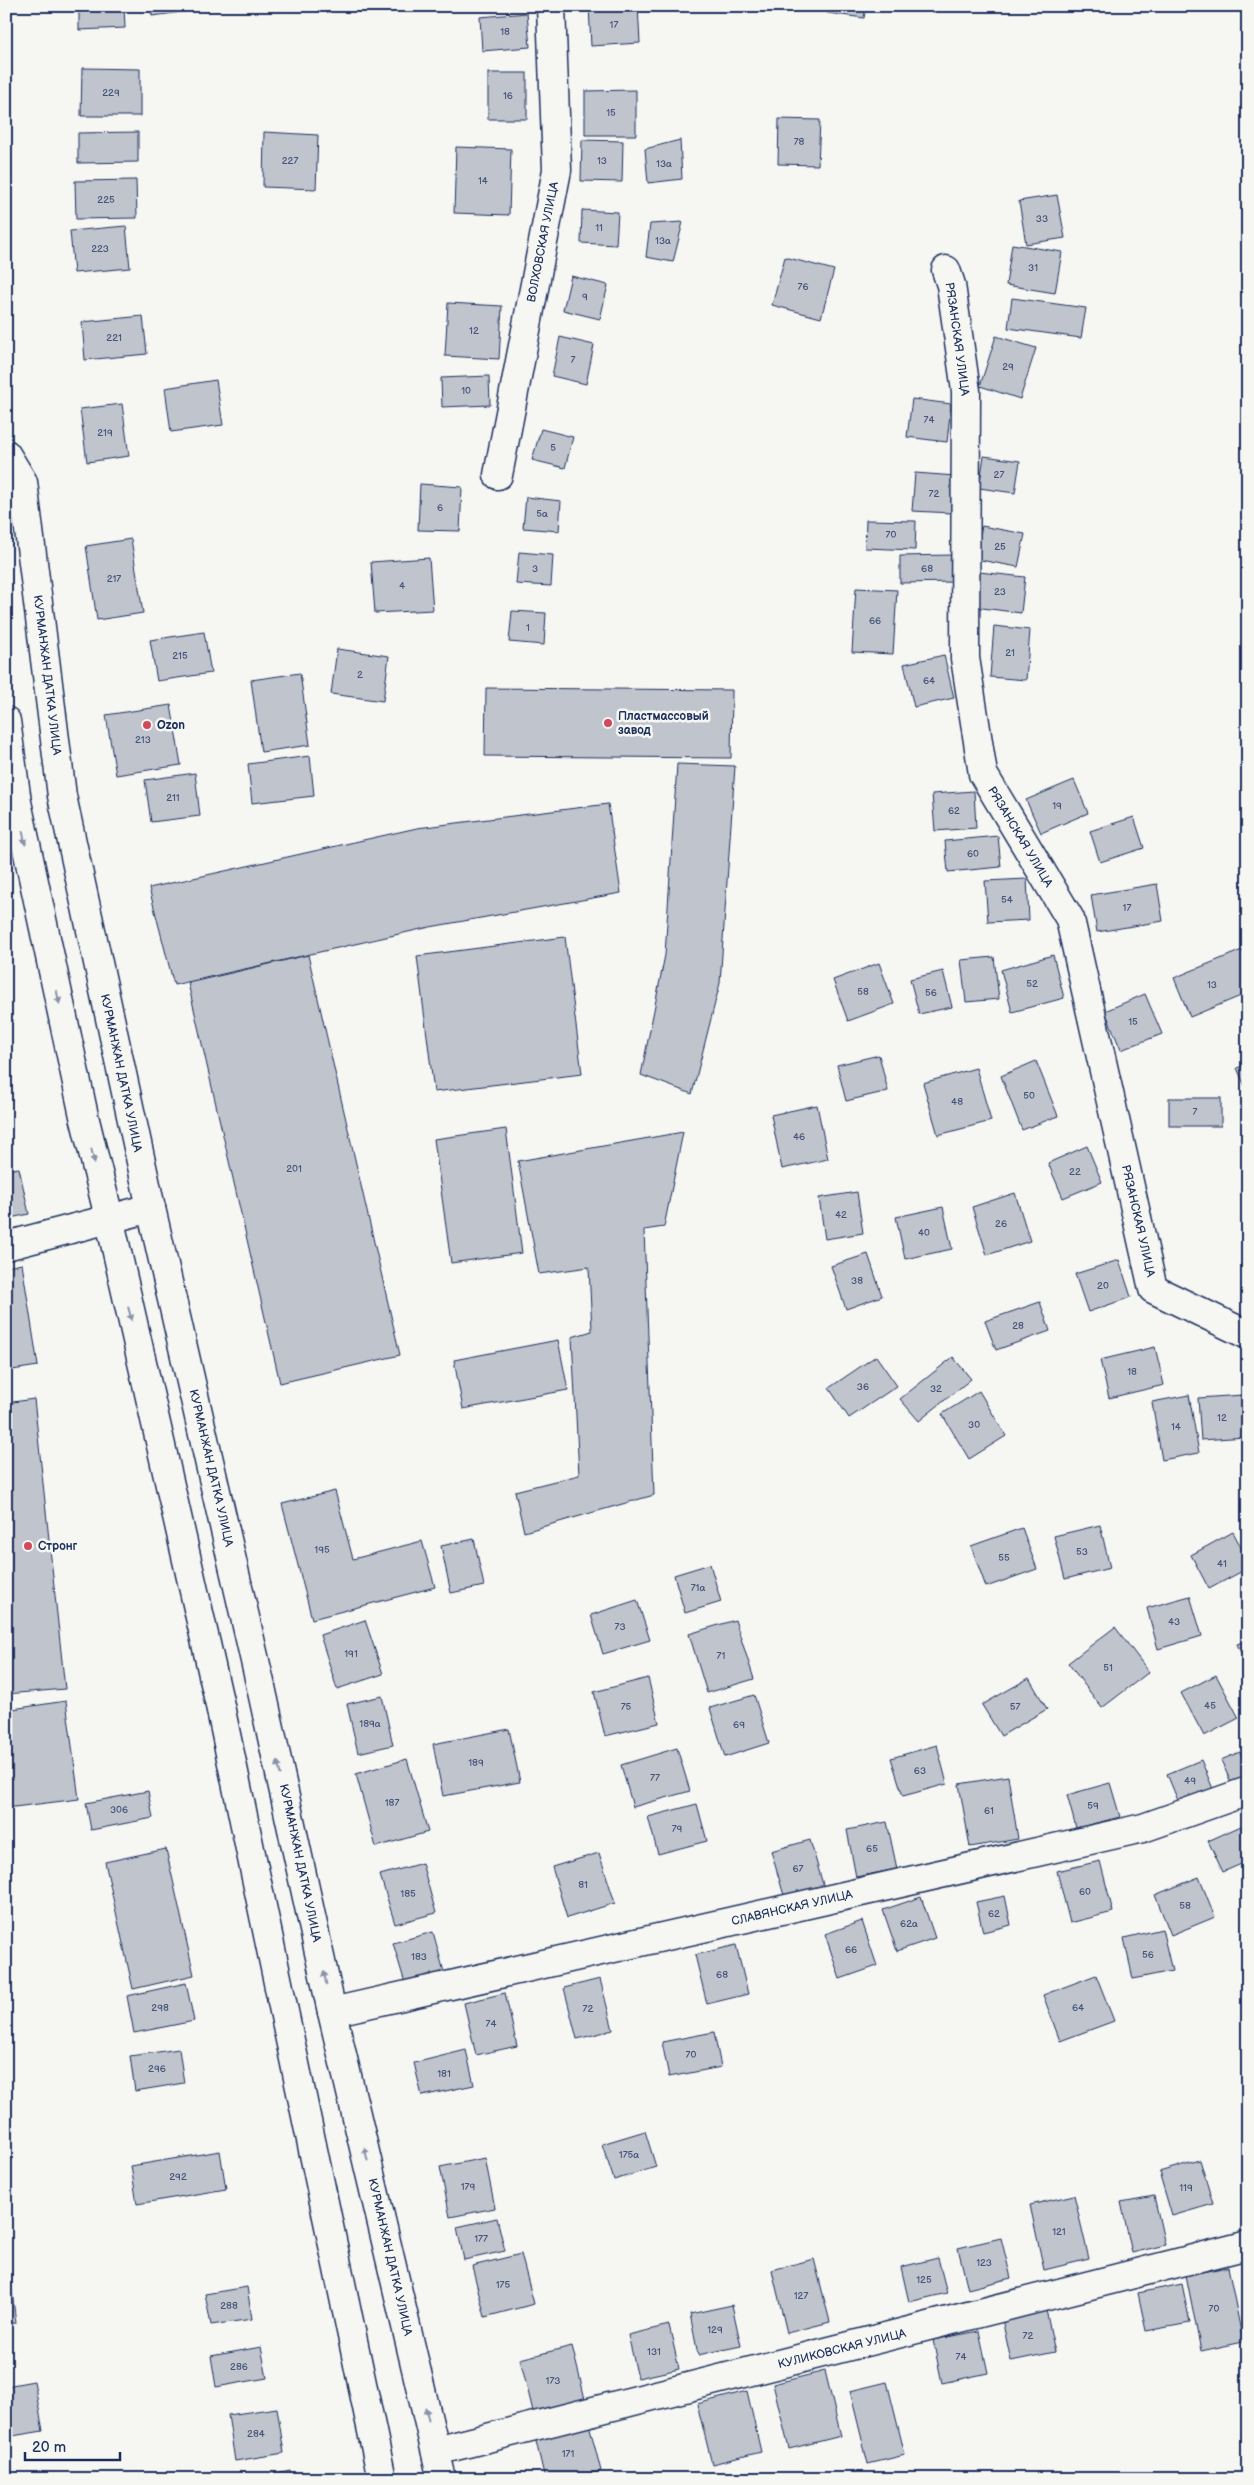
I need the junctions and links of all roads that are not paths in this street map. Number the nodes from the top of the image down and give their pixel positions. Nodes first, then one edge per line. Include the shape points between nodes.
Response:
1 (551, 6) edge
2 (946, 270) dead end
3 (6, 454) edge
4 (498, 475) dead end
5 (6, 721) edge
6 (151, 1208) junction
7 (109, 1217) junction
8 (6, 1246) edge
9 (1248, 1335) edge
10 (1248, 1791) edge
11 (332, 2012) junction
12 (1248, 2245) edge
13 (436, 2451) junction
14 (382, 2479) edge
15 (442, 2479) edge

1 - 4 main road, ВОЛХОВСКАЯ УЛИЦА via 557,170
2 - 9 main road, РЯЗАНСКАЯ УЛИЦА via 951,285 966,392 965,658 983,774 1070,920 1153,1289
3 - 6 main road, КУРМАНЖАН ДАТКА УЛИЦА via 23,482 62,796
5 -> 7 main road via 17,802 82,1107
6 - 7 main road
11 -> 6 main road, КУРМАНЖАН ДАТКА УЛИЦА
7 - 8 main road
7 -> 14 main road via 220,1701
10 - 11 main road, СЛАВЯНСКАЯ УЛИЦА via 1143,1828
13 -> 11 main road, КУРМАНЖАН ДАТКА УЛИЦА
12 - 13 main road, КУЛИКОВСКАЯ УЛИЦА
13 - 15 main road, КУРМАНЖАН ДАТКА УЛИЦА

